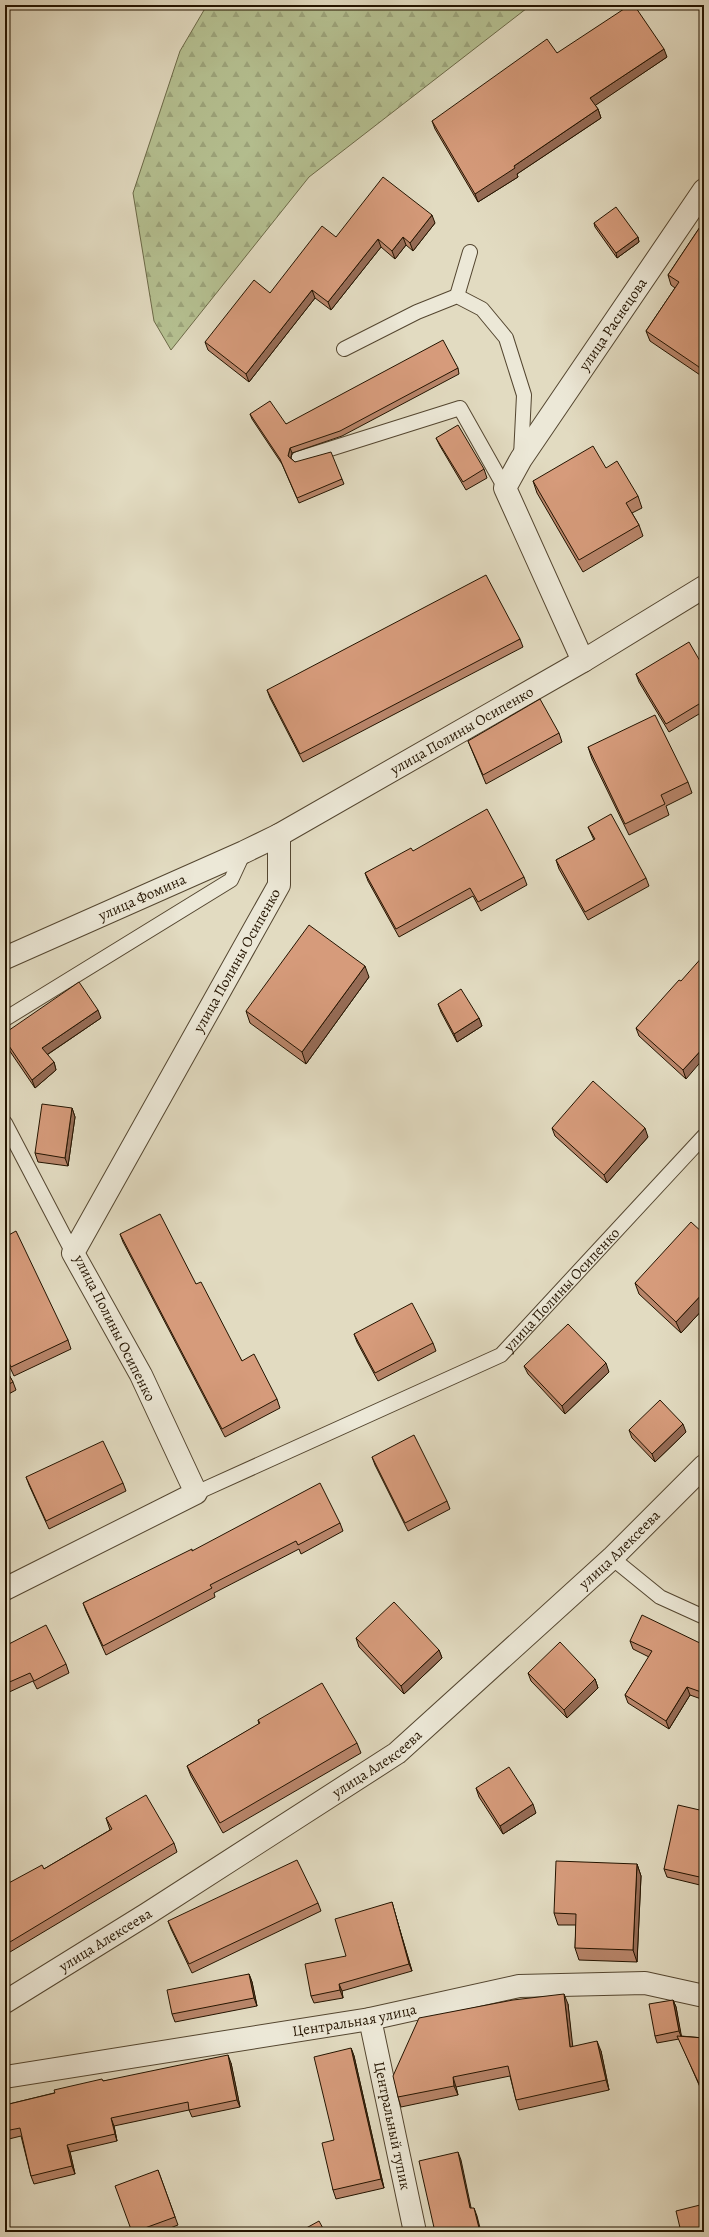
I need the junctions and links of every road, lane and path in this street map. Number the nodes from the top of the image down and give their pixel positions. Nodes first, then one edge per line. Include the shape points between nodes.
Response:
1 (704, 190) edge
2 (470, 252) dead end
3 (457, 296) junction
4 (344, 349) dead end
5 (298, 459) dead end
6 (521, 459) junction
7 (505, 488) junction
8 (704, 587) edge
9 (583, 661) junction
10 (279, 835) junction
11 (244, 852) junction
12 (5, 958) edge
13 (5, 1019) edge
14 (5, 1123) edge
15 (704, 1136) edge
16 (73, 1253) junction
17 (704, 1466) edge
18 (196, 1493) junction
19 (612, 1558) junction
20 (5, 1589) edge
21 (704, 1617) edge
22 (704, 1996) edge
23 (5, 2002) edge
24 (370, 2019) junction
25 (5, 2077) edge
26 (415, 2232) edge

1 - 6 street, улица Раснецова
2 - 3 lane
3 - 4 lane via 417,312
3 - 6 lane, улица Раснецова via 482,309 506,338 524,395
5 - 7 lane via 460,408
6 - 7 street, улица Раснецова
7 - 9 street
8 - 9 street, улица Полины Осипенко
9 - 10 street, улица Полины Осипенко
10 - 11 street, улица Фомина
10 - 16 street, улица Полины Осипенко via 279,885
11 - 12 street, улица Фомина
11 - 13 lane via 231,880
14 - 16 lane
15 - 18 lane, улица Полины Осипенко via 501,1355
16 - 18 street, улица Полины Осипенко via 141,1375
17 - 19 street, улица Алексеева
18 - 20 street, улица Полины Осипенко
19 - 21 lane via 660,1597
19 - 23 street, улица Алексеева via 397,1753
22 - 24 street, Центральная улица via 645,1983 519,1986
24 - 25 street, Центральная улица
24 - 26 street, Центральный тупик

